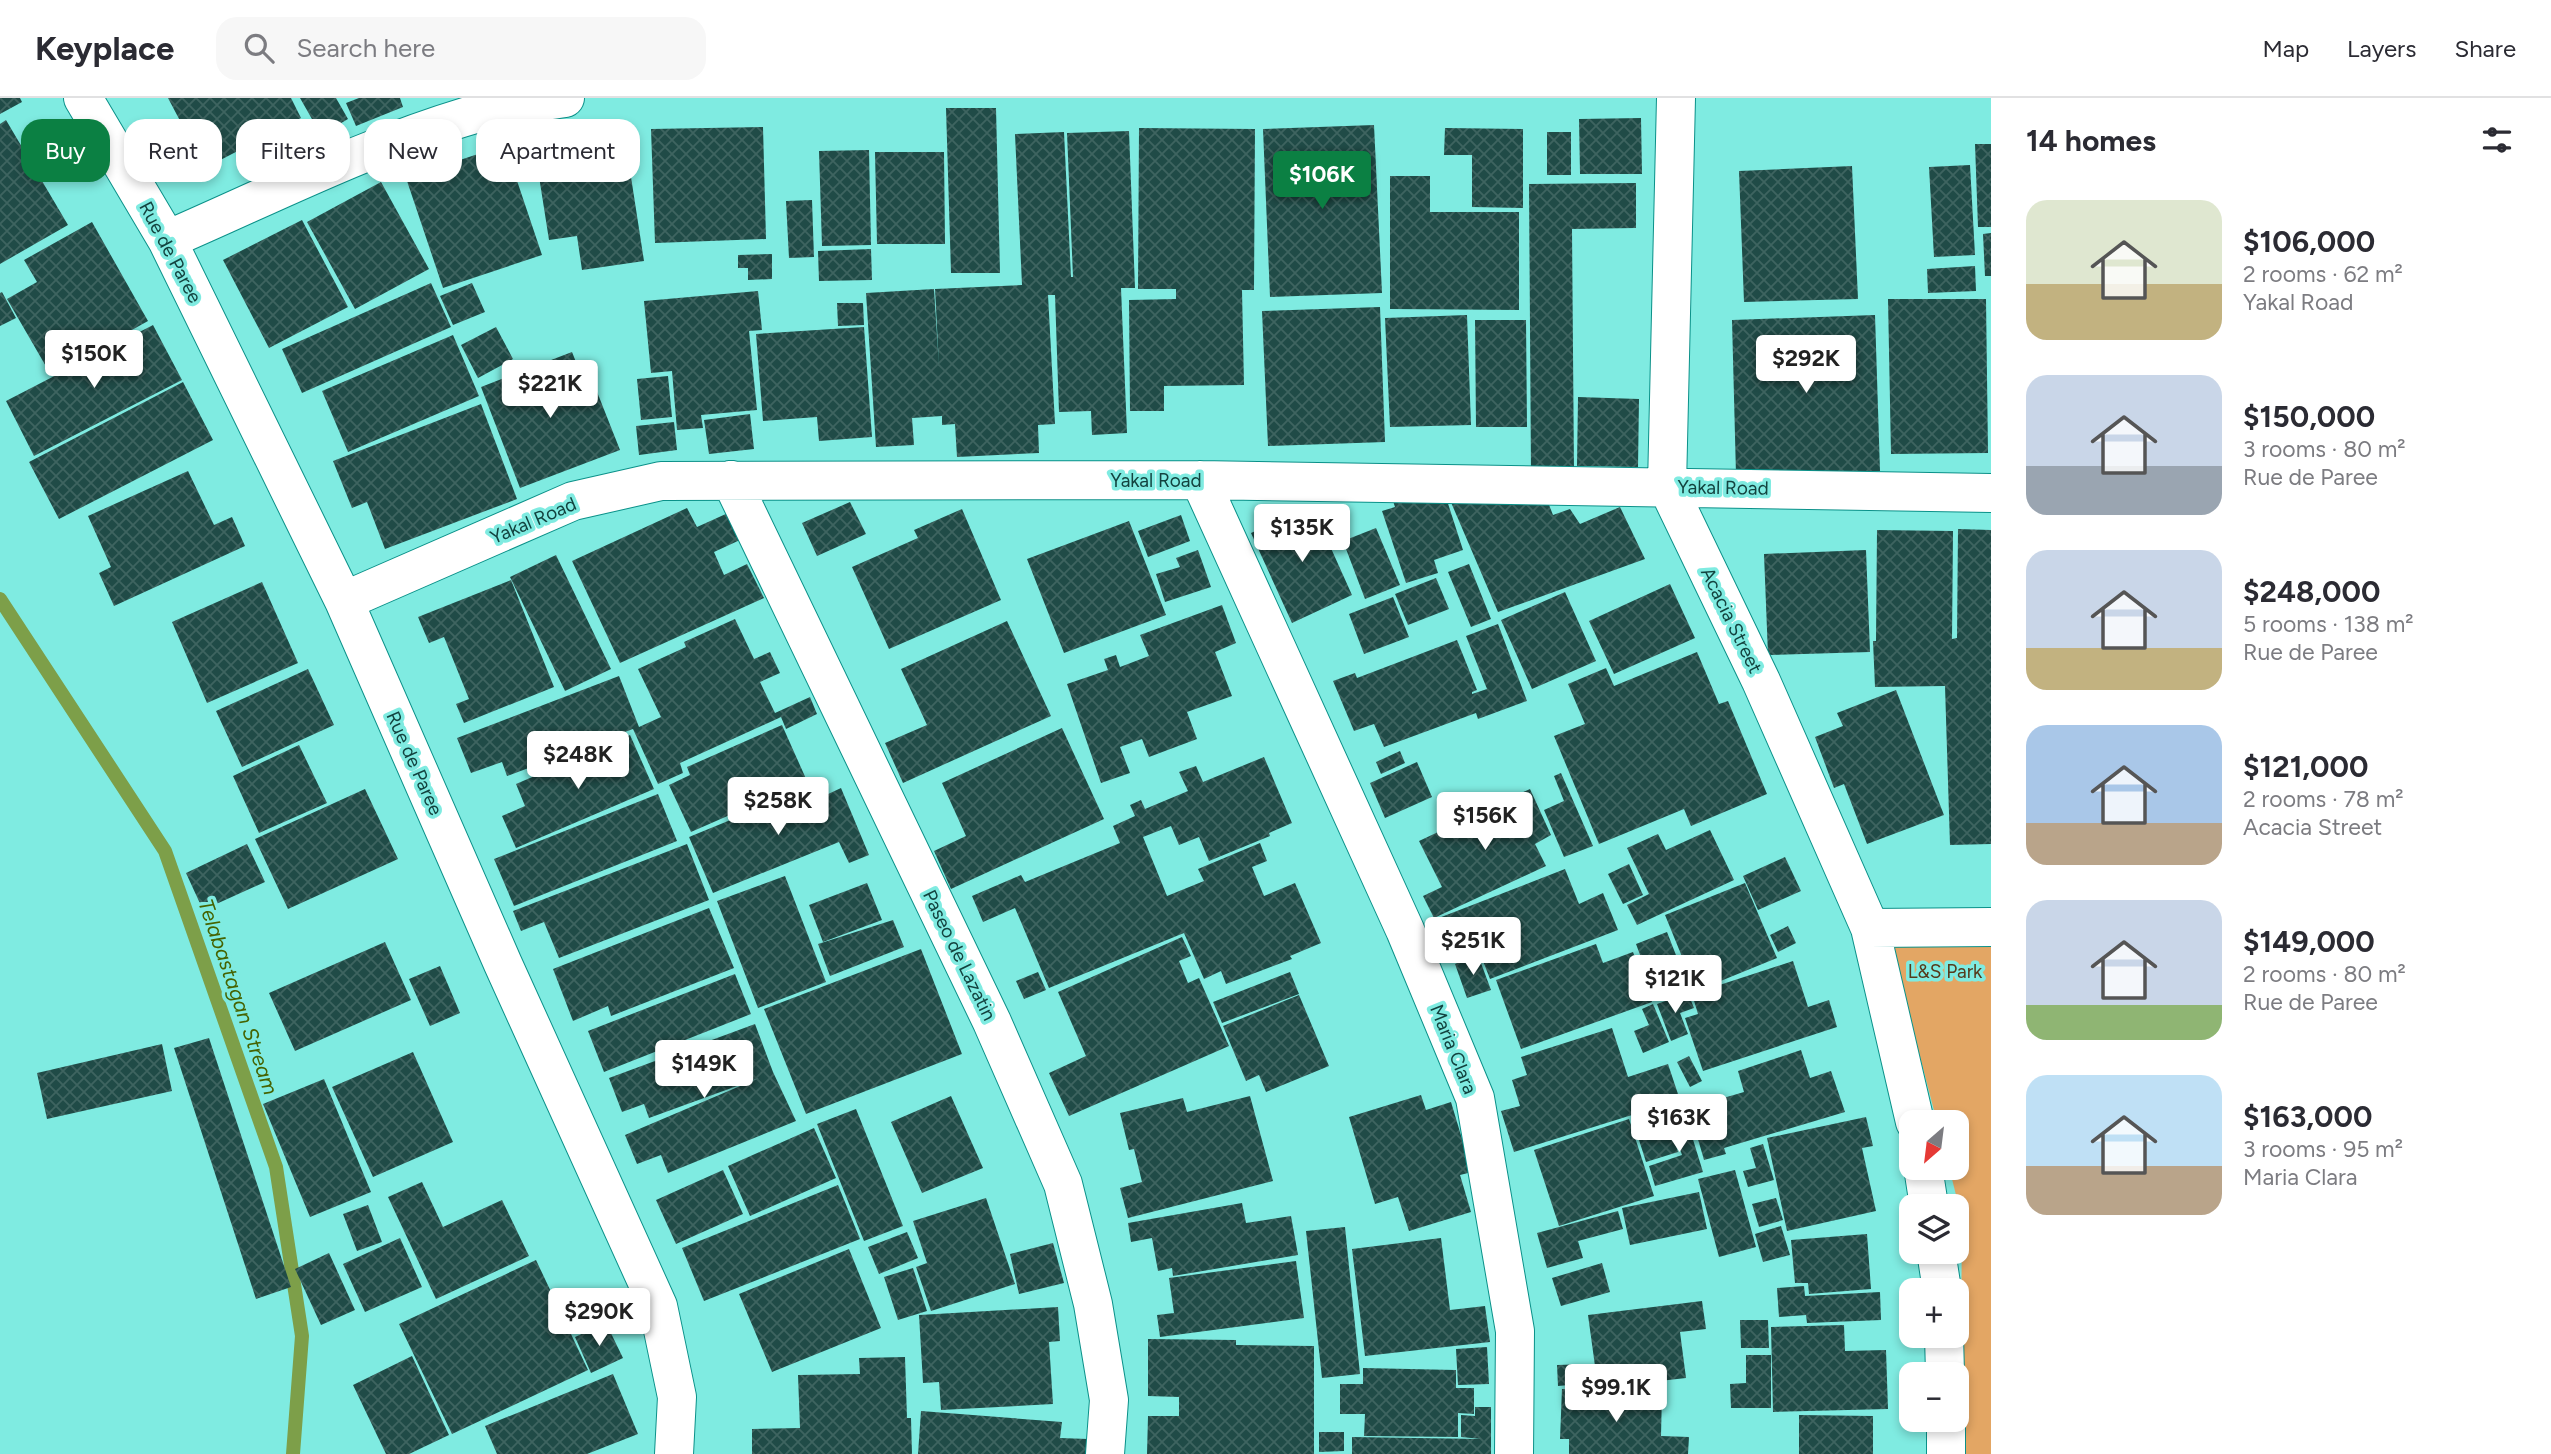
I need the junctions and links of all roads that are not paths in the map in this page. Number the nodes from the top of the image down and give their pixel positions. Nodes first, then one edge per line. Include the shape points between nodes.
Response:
1 (83, 98) edge
2 (565, 98) edge
3 (1676, 98) edge
4 (167, 240) junction
5 (1200, 480) junction
6 (731, 481) junction
7 (1667, 486) junction
8 (1991, 493) edge
9 (344, 601) junction
10 (1991, 927) edge
11 (1870, 928) junction
12 (1912, 1110) edge
13 (1946, 1432) edge
14 (674, 1454) edge
15 (1105, 1454) edge
16 (1514, 1454) edge
17 (1946, 1454) edge

1 - 4 street, Rue de Paree
2 - 4 street via 477,113 369,149
3 - 7 street, Acacia Street
4 - 9 street, Rue de Paree
5 - 6 street, Yakal Road
5 - 7 street, Yakal Road
5 - 16 street, Maria Clara via 1405,930 1475,1098 1515,1331
6 - 9 street, Yakal Road via 661,481 573,501
6 - 15 street, Paseo de Lazatin via 992,1022 1063,1184 1093,1304 1107,1386
7 - 8 street, Yakal Road
7 - 11 street, Acacia Street via 1761,681
9 - 14 street, Rue de Paree via 658,1306 677,1396
10 - 11 street
11 - 12 street, Acacia Street
13 - 17 street

